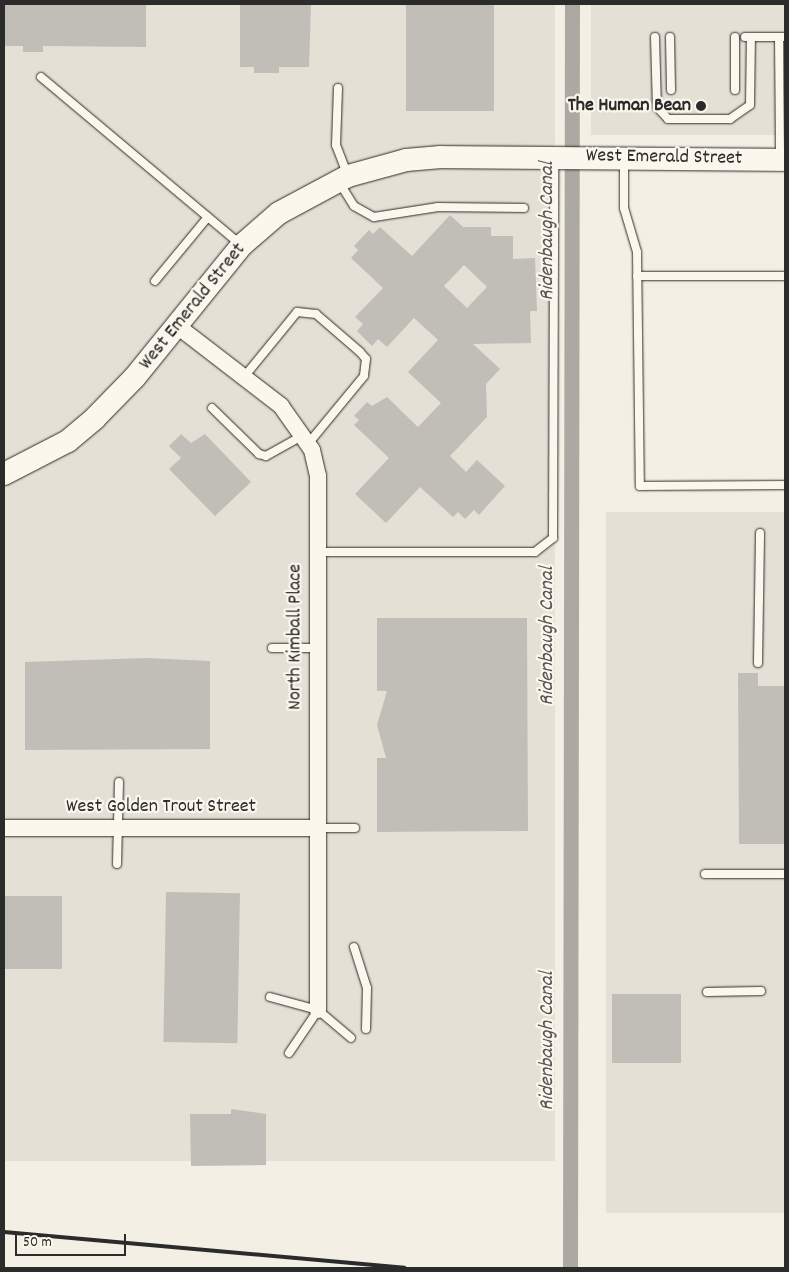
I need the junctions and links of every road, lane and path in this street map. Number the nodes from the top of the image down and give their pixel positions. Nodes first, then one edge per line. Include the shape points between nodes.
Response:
1 (655, 37) dead end
2 (670, 37) dead end
3 (735, 37) dead end
4 (782, 37) edge
5 (41, 77) dead end
6 (338, 88) dead end
7 (670, 90) dead end
8 (735, 90) dead end
9 (557, 157) junction
10 (624, 158) junction
11 (783, 160) edge
12 (343, 178) junction
13 (524, 208) dead end
14 (208, 217) junction
15 (242, 245) junction
16 (637, 276) junction
17 (785, 276) edge
18 (155, 281) dead end
19 (176, 324) junction
20 (244, 377) junction
21 (212, 408) dead end
22 (305, 440) junction
23 (4, 474) edge
24 (785, 485) edge
25 (760, 533) dead end
26 (318, 552) junction
27 (272, 648) dead end
28 (318, 648) junction
29 (758, 663) dead end
30 (119, 782) dead end
31 (4, 828) edge
32 (118, 828) junction
33 (318, 828) junction
34 (355, 828) dead end
35 (117, 864) dead end
36 (705, 874) dead end
37 (785, 874) edge
38 (354, 946) dead end
39 (761, 991) dead end
40 (707, 992) dead end
41 (270, 997) dead end
42 (318, 1010) junction
43 (366, 1029) dead end
44 (351, 1038) dead end
45 (289, 1053) dead end

1 - 4 lane via 657,107 668,118 730,118 750,105 748,37
2 - 7 lane
3 - 8 lane
4 - 11 lane
5 - 14 lane
6 - 12 lane via 336,145
9 - 10 main road, West Emerald Street
9 - 12 main road, West Emerald Street via 406,160
9 - 26 lane via 553,538 535,552
10 - 11 main road, West Emerald Street
10 - 16 lane via 624,208 637,252
12 - 13 lane via 354,206 374,217 438,206
12 - 15 main road, West Emerald Street via 279,213
14 - 15 lane
14 - 18 lane
15 - 19 main road, West Emerald Street
16 - 17 lane
16 - 24 lane via 640,486
19 - 20 street, North Kimball Place
19 - 23 main road, West Emerald Street via 96,418 60,445
20 - 22 street, North Kimball Place via 281,406
20 - 22 lane via 297,312 316,314 360,352 367,365 364,376
21 - 22 lane via 257,453 266,456
22 - 26 street, North Kimball Place via 318,476
25 - 29 lane
26 - 28 street, North Kimball Place
27 - 28 lane
28 - 33 street, North Kimball Place
30 - 32 lane
31 - 32 street, West Golden Trout Street
32 - 33 street, West Golden Trout Street
32 - 35 lane
33 - 34 lane
33 - 42 street, North Kimball Place
36 - 37 lane
38 - 43 lane via 367,988
39 - 40 lane
41 - 42 lane
42 - 44 lane
42 - 45 lane

